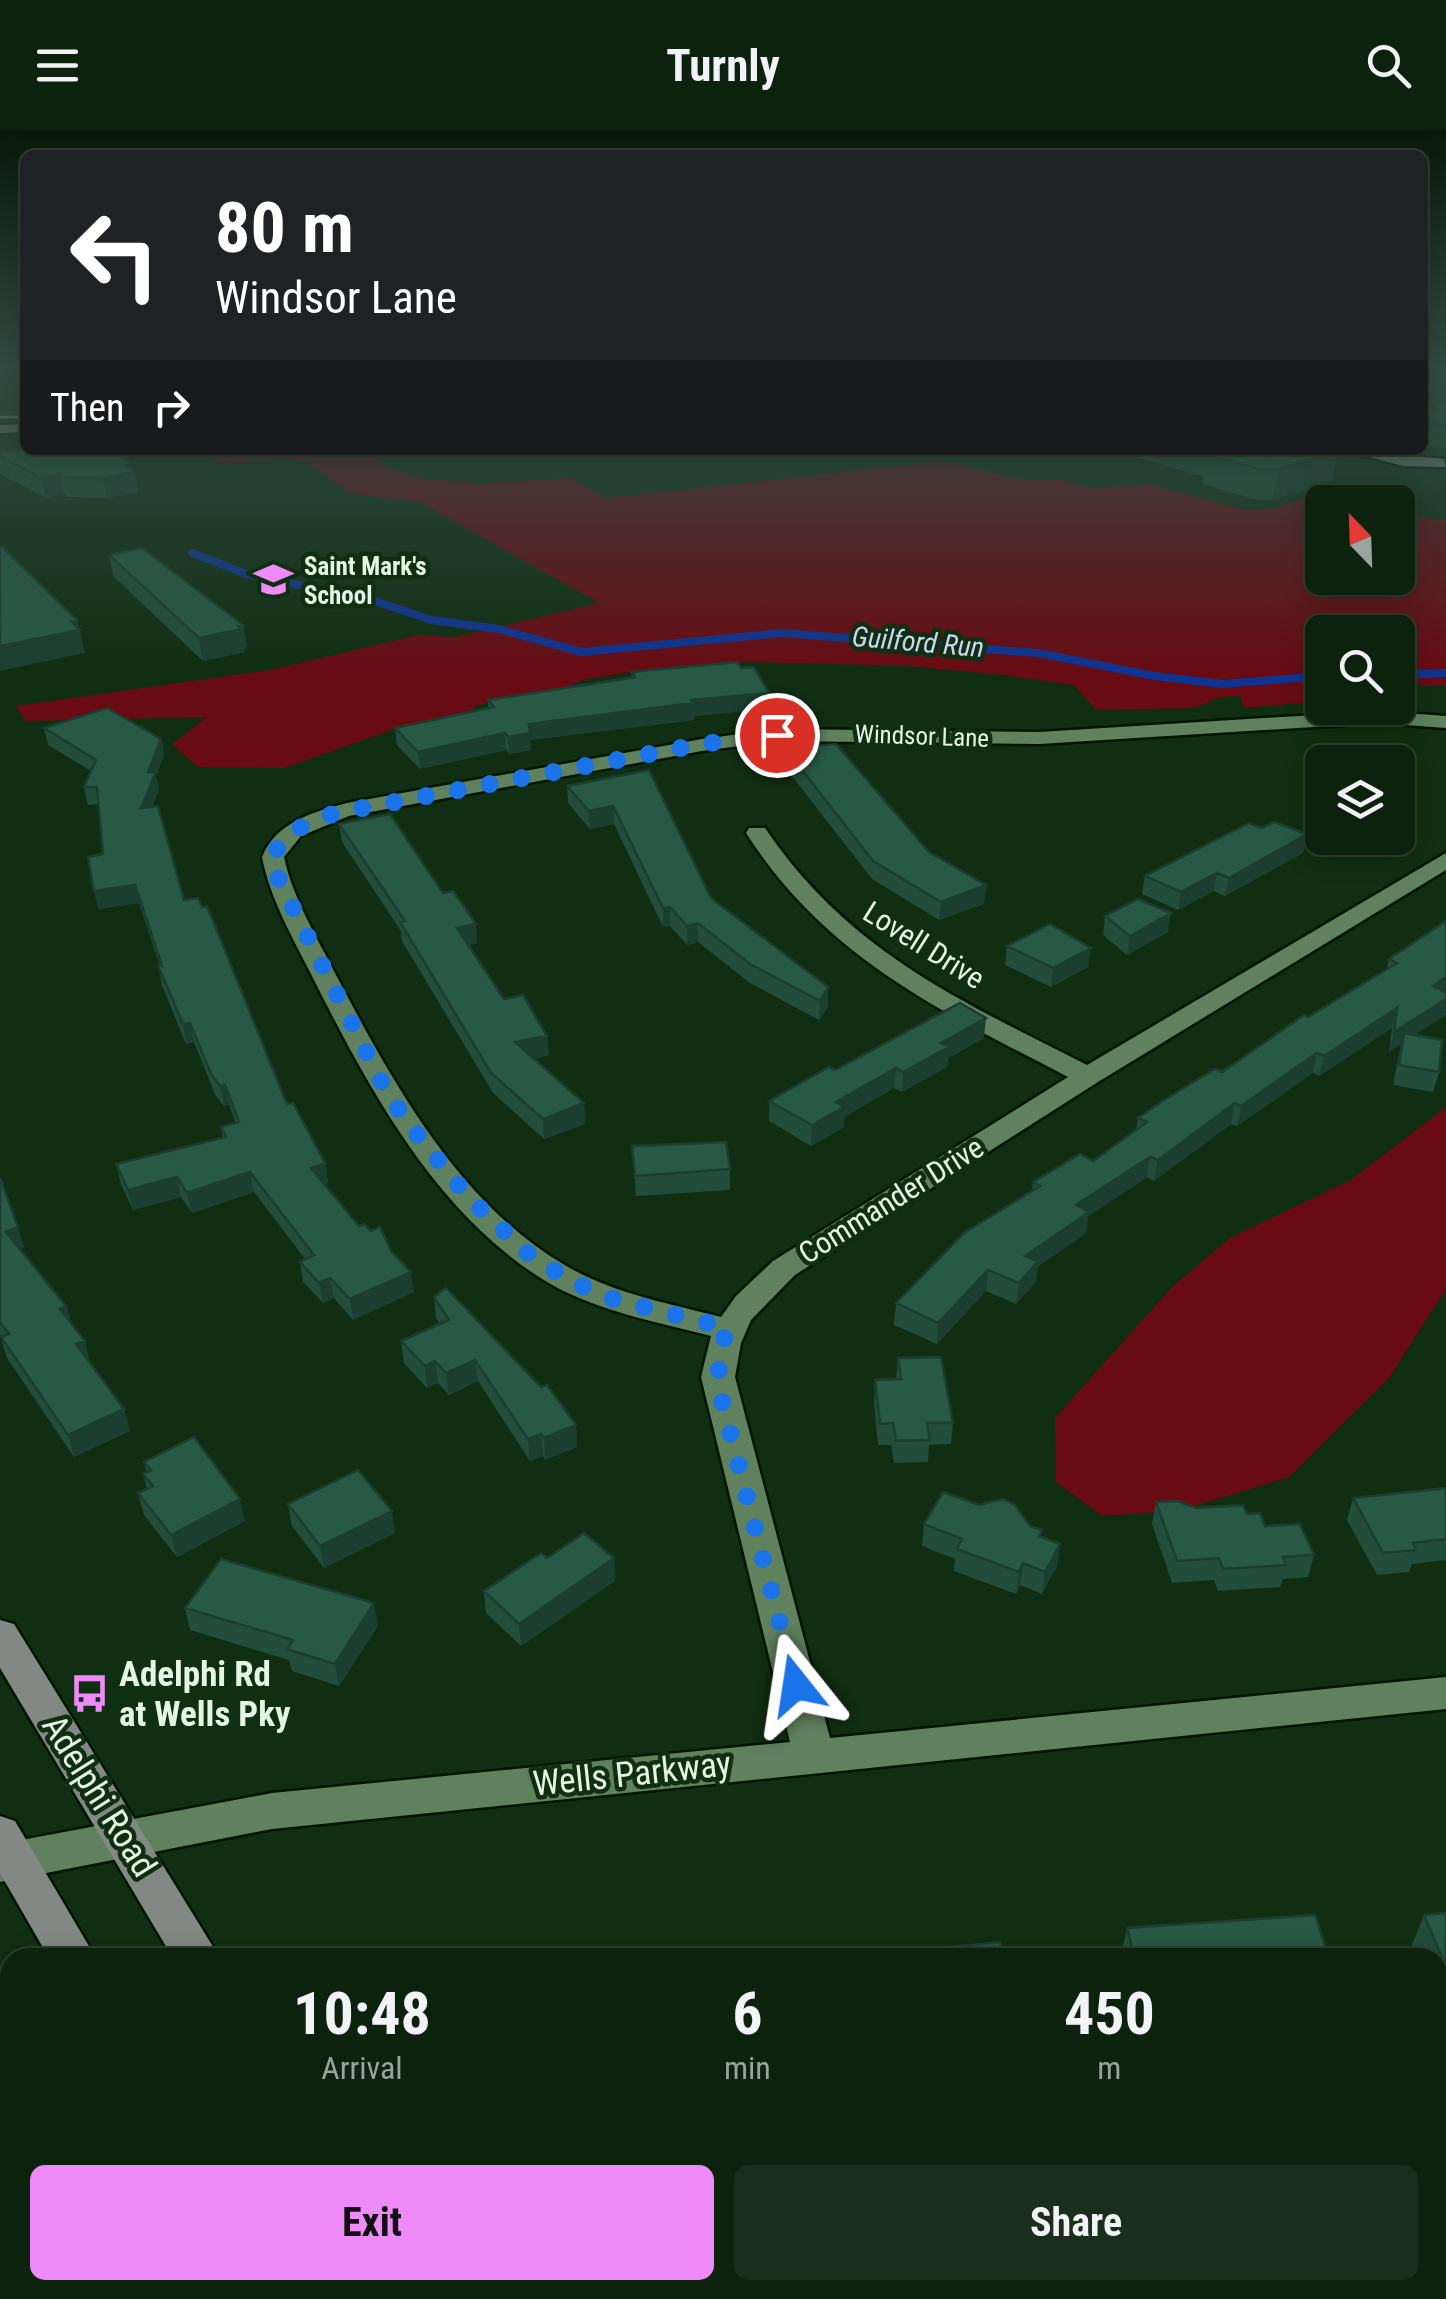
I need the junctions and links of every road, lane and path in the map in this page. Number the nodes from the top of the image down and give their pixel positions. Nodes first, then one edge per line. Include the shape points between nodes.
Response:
1 (1446, 722) edge
2 (757, 833) dead end
3 (1446, 860) edge
4 (1088, 1076) junction
5 (728, 1328) junction
6 (0, 1635) edge
7 (1446, 1693) edge
8 (814, 1755) junction
9 (126, 1837) junction
10 (4, 1852) edge
11 (67, 1948) edge
12 (192, 1948) edge

1 - 5 street, Windsor Lane via 1378,718 1054,738 750,737 347,810 286,838 272,866 290,908 404,1118 469,1198 531,1256 573,1282 616,1300
2 - 4 street, Lovell Drive via 780,874 830,925 890,966
3 - 4 street, Commander Drive
4 - 5 street, Commander Drive via 784,1268
5 - 8 street, Commander Drive via 719,1351 723,1405
6 - 9 main road, Adelphi Road
7 - 8 street, Wells Parkway
8 - 9 street, Wells Parkway via 272,1811
9 - 10 street, Wells Parkway
9 - 12 main road, Adelphi Road
10 - 11 main road

